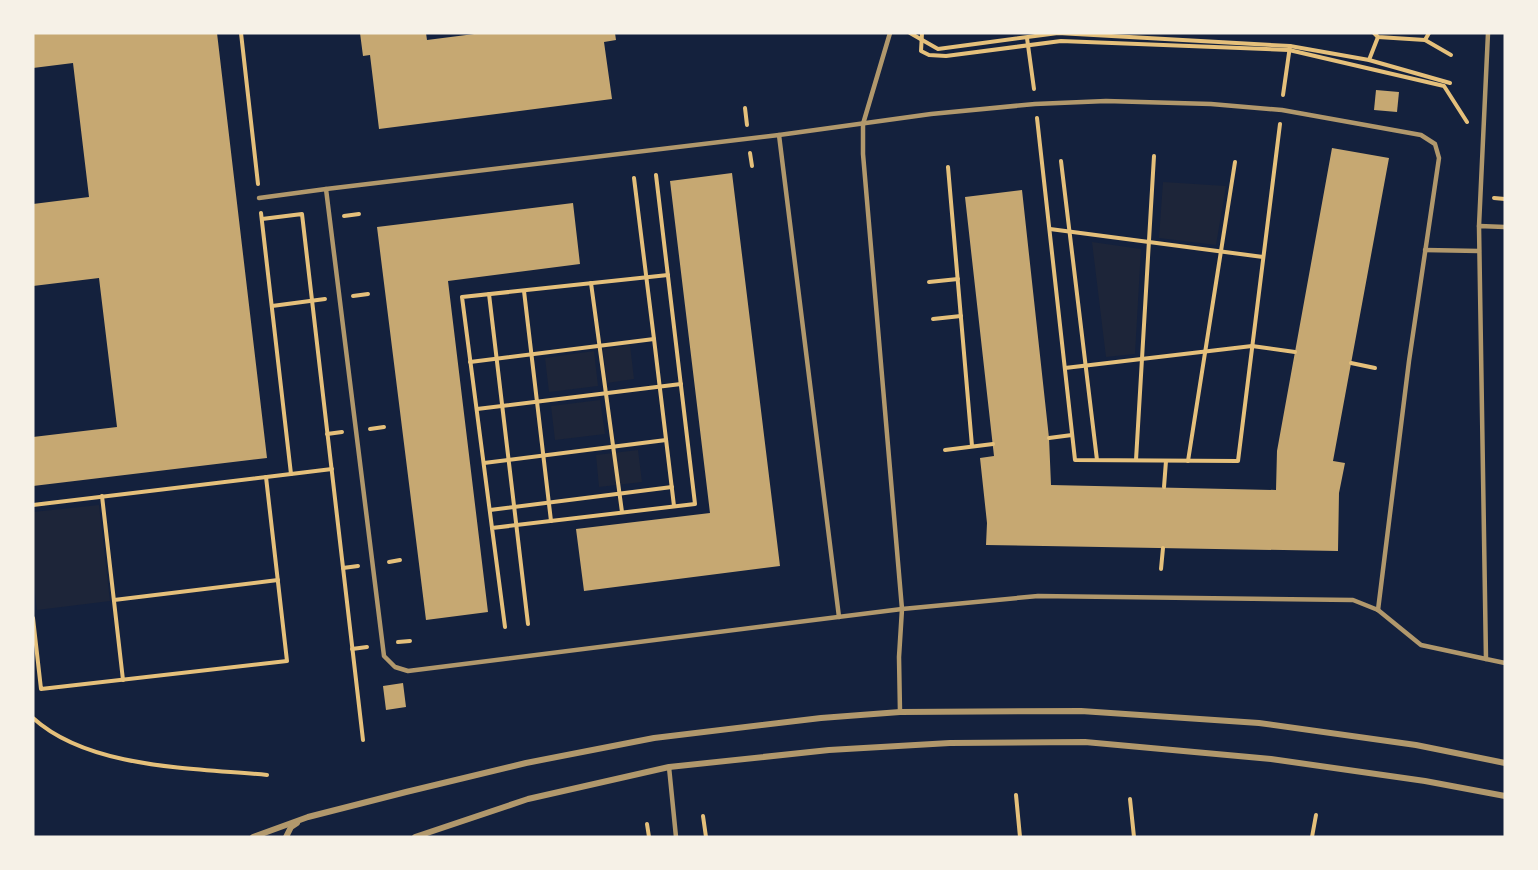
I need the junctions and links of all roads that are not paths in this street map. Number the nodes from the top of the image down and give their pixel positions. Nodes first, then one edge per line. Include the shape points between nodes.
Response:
1 (890, 33) edge
2 (1488, 33) edge
3 (863, 124) junction
4 (779, 135) junction
5 (326, 189) junction
6 (259, 198) road end
7 (1479, 226) junction
8 (1505, 227) edge
9 (1425, 250) junction
10 (1479, 251) junction
11 (902, 609) junction
12 (1378, 609) junction
13 (839, 617) junction
14 (1486, 659) junction
15 (1505, 663) edge
16 (900, 712) junction
17 (1505, 763) edge
18 (669, 767) junction
19 (1505, 796) edge
20 (308, 817) junction
21 (253, 837) edge
22 (286, 837) edge
23 (415, 837) edge
24 (676, 837) edge

1 - 3 lane
2 - 7 lane
3 - 4 lane
3 - 9 lane via 1035,104 1106,101 1282,110 1420,135 1434,144 1439,158
3 - 11 lane
4 - 5 lane
4 - 13 lane
5 - 6 lane
5 - 13 lane via 384,656 395,667 408,671
7 - 8 lane
7 - 10 lane
9 - 10 lane
9 - 12 lane
10 - 14 lane
11 - 12 lane via 1038,596 1353,600
11 - 13 lane
11 - 16 lane
12 - 14 lane via 1421,645
14 - 15 lane
16 - 17 street via 1081,711 1258,723 1416,745
16 - 20 street via 654,738 525,763
18 - 19 street via 829,750 950,743 1085,742 1271,759
18 - 23 street via 528,799
18 - 24 lane
20 - 21 street
20 - 22 street via 291,827

